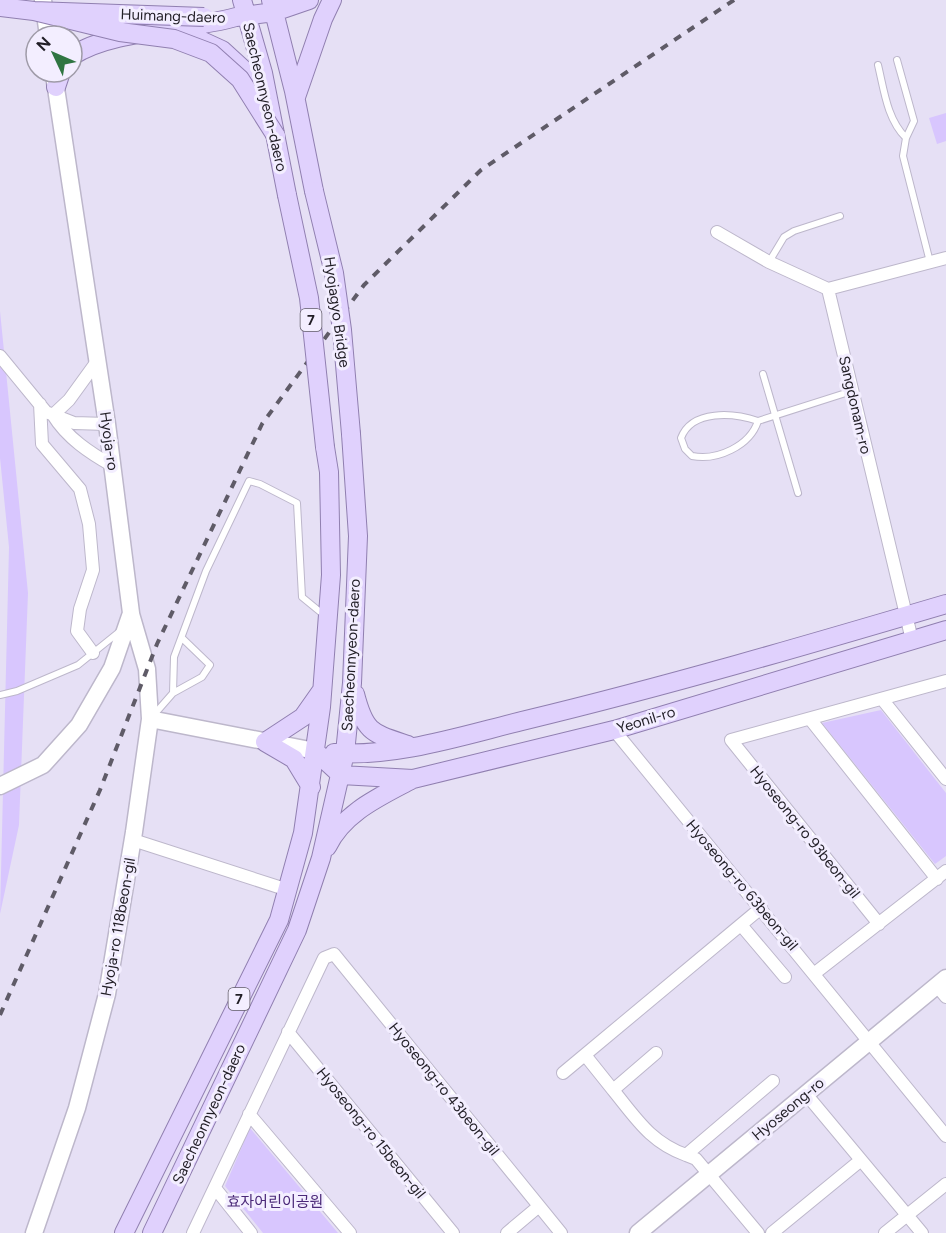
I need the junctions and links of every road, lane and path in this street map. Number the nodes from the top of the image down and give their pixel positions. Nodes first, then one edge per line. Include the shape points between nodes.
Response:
1 (309, 0) edge
2 (332, 0) edge
3 (40, 4) edge
4 (273, 6) edge
5 (0, 7) edge
6 (242, 11) edge
7 (45, 24) edge
8 (174, 29) junction
9 (84, 48) edge
10 (897, 60) dead end
11 (878, 65) dead end
12 (58, 84) edge
13 (267, 90) junction
14 (295, 99) junction
15 (276, 136) junction
16 (906, 138) junction
17 (314, 191) joint
18 (287, 195) joint
19 (840, 216) dead end
20 (717, 232) dead end
21 (946, 258) edge
22 (769, 262) junction
23 (930, 262) junction
24 (828, 289) junction
25 (0, 356) edge
26 (98, 360) junction
27 (763, 374) dead end
28 (852, 391) junction
29 (40, 404) junction
30 (52, 415) junction
31 (776, 416) junction
32 (758, 421) junction
33 (107, 423) junction
34 (351, 434) joint
35 (325, 447) joint
36 (113, 466) junction
37 (798, 493) dead end
38 (946, 604) edge
39 (905, 616) junction
40 (327, 617) junction
41 (129, 620) junction
42 (946, 630) edge
43 (182, 638) junction
44 (912, 639) junction
45 (93, 653) junction
46 (946, 681) edge
47 (352, 683) junction
48 (322, 690) junction
49 (173, 693) junction
50 (0, 695) edge
51 (882, 699) junction
52 (150, 719) junction
53 (810, 719) junction
54 (614, 730) junction
55 (265, 742) junction
56 (412, 747) junction
57 (315, 751) junction
58 (345, 753) junction
59 (341, 775) junction
60 (413, 779) junction
61 (946, 779) edge
62 (0, 786) edge
63 (311, 787) junction
64 (133, 840) junction
65 (321, 858) junction
66 (941, 875) edge
67 (288, 890) junction
68 (761, 908) junction
69 (879, 924) junction
70 (741, 925) junction
71 (815, 973) junction
72 (785, 977) dead end
73 (943, 987) edge
74 (288, 1032) junction
75 (870, 1041) junction
76 (656, 1053) dead end
77 (585, 1055) junction
78 (563, 1073) dead end
79 (773, 1081) dead end
80 (613, 1090) junction
81 (806, 1094) junction
82 (249, 1114) junction
83 (946, 1136) edge
84 (686, 1155) junction
85 (861, 1160) junction
86 (709, 1174) junction
87 (946, 1184) edge
88 (215, 1188) junction
89 (538, 1207) junction
90 (907, 1215) junction
91 (34, 1233) edge
92 (124, 1233) edge
93 (152, 1233) edge
94 (193, 1233) edge
95 (251, 1233) edge
96 (350, 1233) edge
97 (453, 1233) edge
98 (507, 1233) edge
99 (561, 1233) edge
100 (638, 1233) edge
101 (758, 1233) edge
102 (772, 1233) edge
103 (885, 1233) edge
104 (922, 1233) edge

1 - 4 main road, Huimang-daero
2 - 14 main road
3 - 5 main road, Huimang-daero, bridge
3 - 6 main road, Huimang-daero, bridge via 204,17
3 - 7 street
3 - 15 main road, bridge via 120,32 174,39 211,54 240,79
4 - 6 main road, Huimang-daero
4 - 14 main road, Saecheonnyeon-daero / 7
6 - 8 main road
6 - 13 main road, Saecheonnyeon-daero / 7
8 - 9 main road
8 - 13 main road via 222,50
10 - 16 lane via 914,121
11 - 16 lane via 891,116
12 - 26 street, Hyoja-ro
13 - 15 main road, Saecheonnyeon-daero / 7
14 - 17 main road, Saecheonnyeon-daero / 7
15 - 18 main road, Saecheonnyeon-daero / 7
16 - 23 lane via 903,156
17 - 34 main road, Hyojagyo Bridge / 7, bridge via 334,273
18 - 35 main road, Hyojagyo Bridge / 7, bridge via 309,298
19 - 22 lane via 784,237
20 - 22 street
21 - 23 street
22 - 24 street
23 - 24 street
24 - 28 street, Sangdonam-ro
25 - 29 street
26 - 30 street via 69,400
26 - 33 street, Hyoja-ro
27 - 31 lane
28 - 31 lane
28 - 39 street, Sangdonam-ro
29 - 30 street
29 - 45 street via 42,444 80,489 89,524 93,570 77,631
30 - 33 street via 74,423
30 - 36 street via 61,429
31 - 32 lane
31 - 37 lane
32 - 32 lane via 739,414 709,417 692,422 681,438 692,456 711,458 754,433
33 - 36 street, Hyoja-ro
34 - 47 main road, Saecheonnyeon-daero / 7 via 358,536
35 - 40 main road, Saecheonnyeon-daero / 7 via 331,575
36 - 41 street, Hyoja-ro
38 - 39 main road, Yeonil-ro
39 - 44 street, Sangdonam-ro
39 - 56 main road, Yeonil-ro via 622,697
40 - 43 lane via 302,597 297,503 249,482 206,571
40 - 48 main road, Saecheonnyeon-daero / 7
41 - 45 lane
41 - 52 street, Hyoja-ro 118beon-gil via 147,669
41 - 62 street, Hyoja-ro via 112,668 79,725 43,765
42 - 44 main road, Yeonil-ro
43 - 49 lane via 174,657
43 - 49 lane via 210,664 202,677
44 - 54 main road, Yeonil-ro
45 - 50 lane via 78,665
46 - 51 street
47 - 56 main road via 364,723 378,735
47 - 58 main road, Saecheonnyeon-daero / 7
48 - 55 main road via 303,717
48 - 57 main road, Saecheonnyeon-daero / 7
49 - 52 lane
51 - 53 street
51 - 61 street
52 - 55 street
52 - 64 street, Hyoja-ro 118beon-gil
53 - 66 street
53 - 69 street, Hyoseong-ro 93beon-gil via 731,740
54 - 60 main road, Yeonil-ro
54 - 68 street, Hyoseong-ro 63beon-gil
55 - 57 street
55 - 63 main road via 294,759
56 - 58 main road, Yeonil-ro
57 - 58 main road, Yeonil-ro
57 - 59 main road
57 - 63 main road, Saecheonnyeon-daero / 7
58 - 59 main road, Saecheonnyeon-daero / 7
59 - 60 main road, Yeonil-ro
59 - 65 main road, Saecheonnyeon-daero / 7
60 - 65 main road via 354,814 333,835
63 - 67 main road, Saecheonnyeon-daero / 7
64 - 67 street
64 - 91 street, Hyoja-ro 118beon-gil via 107,994 77,1108
65 - 93 main road, Saecheonnyeon-daero / 7 via 297,930
66 - 69 street
67 - 92 main road, Saecheonnyeon-daero / 7 via 279,920
68 - 70 street
68 - 71 street, Hyoseong-ro 63beon-gil
69 - 71 street
70 - 72 street
70 - 77 street
71 - 75 street, Hyoseong-ro 63beon-gil
73 - 75 street, Hyoseong-ro
74 - 82 street
74 - 89 street, Hyoseong-ro 43beon-gil via 324,957 334,954
74 - 97 street, Hyoseong-ro 15beon-gil
75 - 81 street, Hyoseong-ro
75 - 83 street, Hyoseong-ro 63beon-gil
76 - 80 street
77 - 78 street
77 - 80 street
79 - 84 street
80 - 84 street via 652,1137 665,1148
81 - 85 street
81 - 86 street, Hyoseong-ro
82 - 88 street
82 - 96 street
84 - 86 street via 696,1159
85 - 90 street
85 - 102 street
86 - 100 street, Hyoseong-ro
86 - 101 street
87 - 90 street
88 - 94 street
88 - 95 street
89 - 98 street
89 - 99 street, Hyoseong-ro 43beon-gil
90 - 103 street
90 - 104 street

